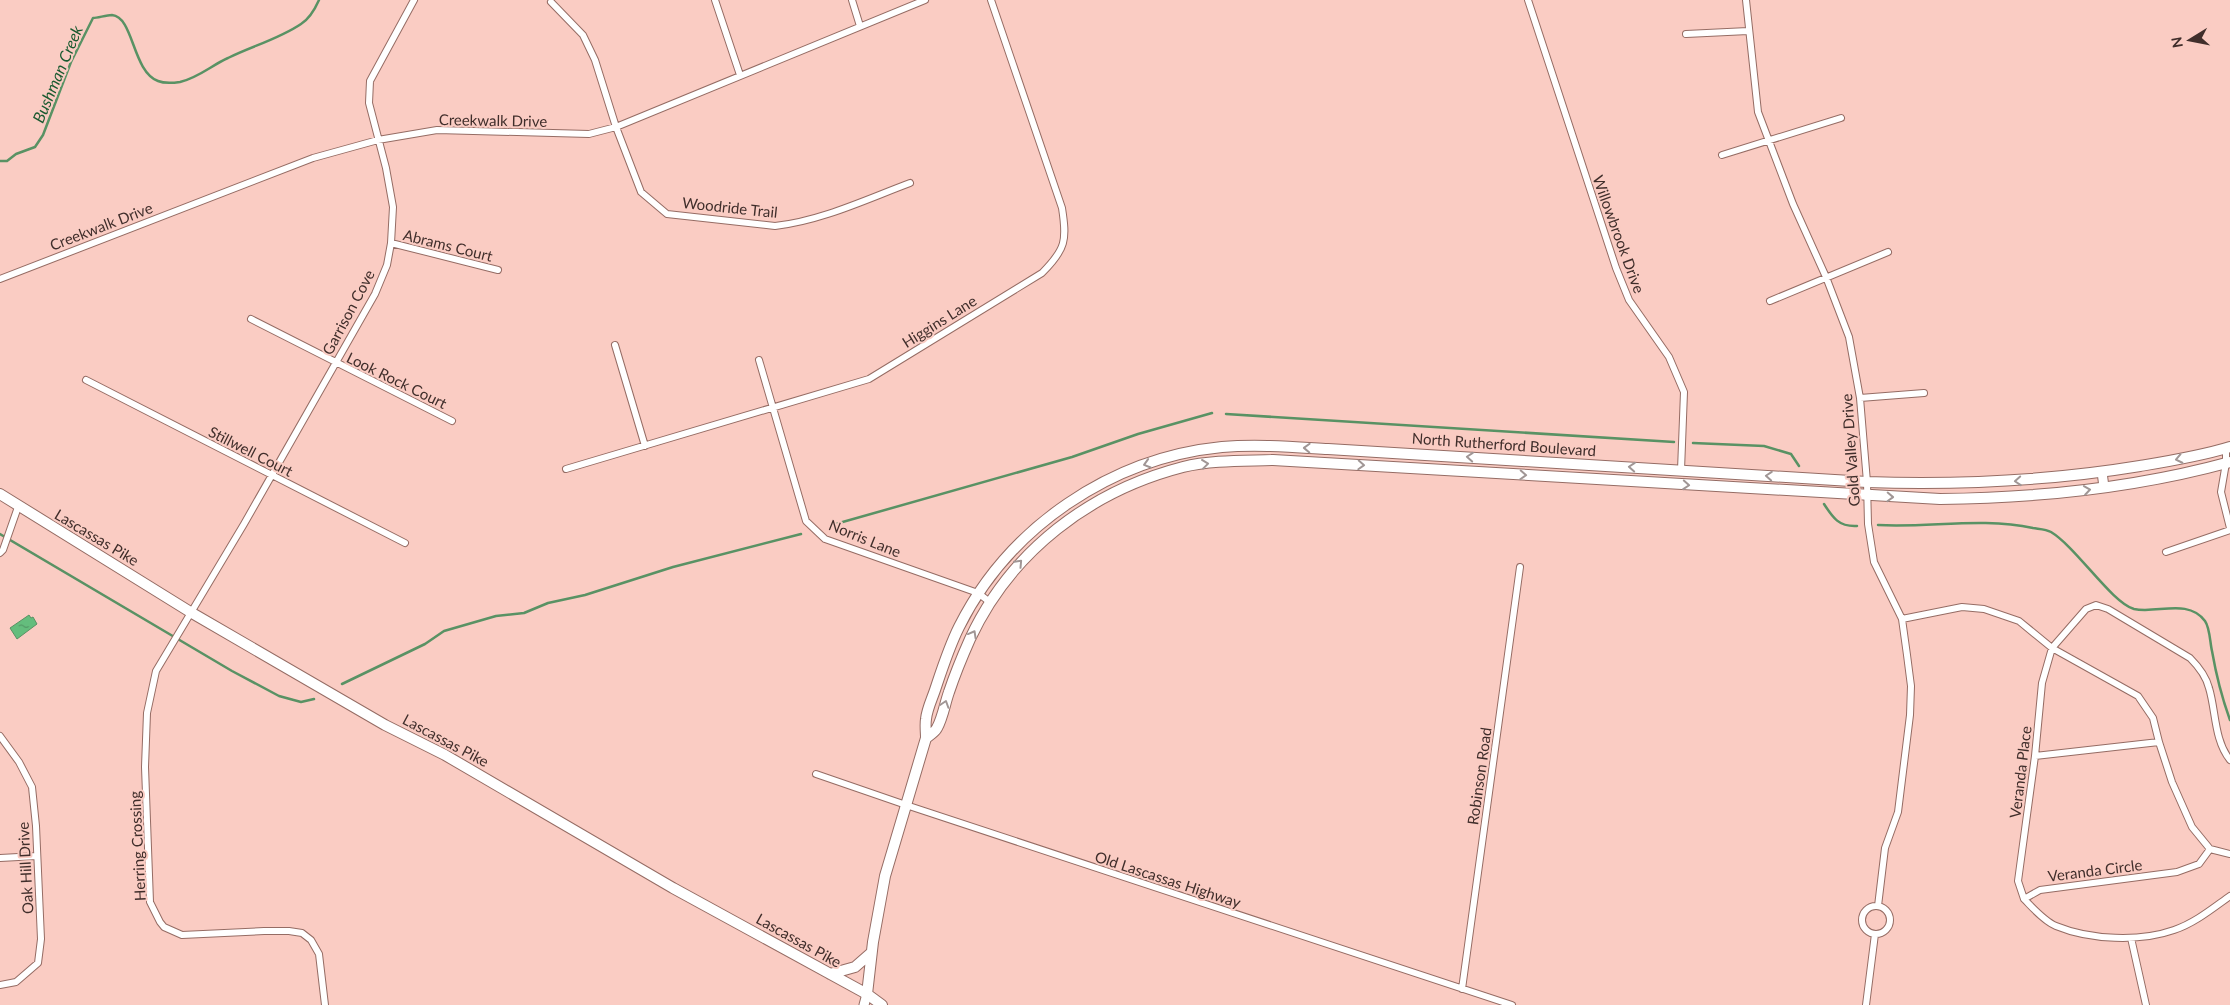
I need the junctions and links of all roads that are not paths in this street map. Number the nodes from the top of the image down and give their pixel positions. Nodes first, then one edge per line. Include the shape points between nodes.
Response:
1 (414, 0) edge
2 (715, 0) edge
3 (852, 0) edge
4 (925, 0) edge
5 (990, 0) edge
6 (1528, 0) edge
7 (1746, 0) edge
8 (551, 2) dead end
9 (860, 26) junction
10 (1748, 31) junction
11 (1686, 34) dead end
12 (740, 76) junction
13 (1841, 118) dead end
14 (616, 127) junction
15 (378, 140) junction
16 (1768, 140) junction
17 (1722, 155) dead end
18 (910, 183) dead end
19 (391, 243) junction
20 (1888, 252) dead end
21 (498, 270) dead end
22 (1826, 277) junction
23 (0, 279) edge
24 (1770, 301) dead end
25 (250, 319) dead end
26 (615, 346) dead end
27 (759, 360) dead end
28 (334, 363) junction
29 (86, 380) dead end
30 (1924, 393) dead end
31 (1860, 398) junction
32 (772, 409) junction
33 (452, 421) dead end
34 (645, 446) junction
35 (2228, 448) edge
36 (2229, 464) edge
37 (566, 469) dead end
38 (1680, 470) junction
39 (2102, 472) junction
40 (270, 476) junction
41 (1867, 482) junction
42 (2104, 487) junction
43 (0, 494) edge
44 (1866, 496) junction
45 (18, 507) junction
46 (2230, 529) edge
47 (405, 543) dead end
48 (2, 552) edge
49 (2166, 552) dead end
50 (1520, 566) dead end
51 (978, 593) junction
52 (991, 603) junction
53 (192, 613) junction
54 (1902, 619) junction
55 (2052, 648) junction
56 (0, 736) edge
57 (926, 738) junction
58 (2158, 742) junction
59 (2035, 756) junction
60 (2230, 760) edge
61 (816, 774) dead end
62 (906, 805) junction
63 (2210, 849) junction
64 (2230, 854) edge
65 (37, 856) junction
66 (0, 858) edge
67 (2230, 896) edge
68 (2024, 899) junction
69 (1878, 906) junction
70 (1875, 934) junction
71 (2131, 938) junction
72 (871, 953) junction
73 (830, 974) junction
74 (0, 985) edge
75 (1462, 989) junction
76 (867, 994) junction
77 (326, 1005) edge
78 (864, 1005) edge
79 (869, 1005) edge
80 (882, 1005) edge
81 (1512, 1005) edge
82 (1866, 1005) edge
83 (2146, 1005) edge

1 - 15 street, Garrison Cove via 370,81 369,103
2 - 12 street
3 - 9 street
4 - 9 street, Creekwalk Drive
5 - 32 street, Higgins Lane via 1062,208 1066,232 1057,258 1042,272 869,379
6 - 38 street, Willowbrook Drive via 1616,268 1629,300 1669,357 1684,392
7 - 10 street, Gold Valley Drive
8 - 14 street, Woodride Trail via 583,35 595,60
9 - 12 street, Creekwalk Drive
10 - 11 street
10 - 16 street, Gold Valley Drive via 1758,112
12 - 14 street, Creekwalk Drive
13 - 16 street
14 - 15 street, Creekwalk Drive via 589,134 437,130
14 - 18 street, Woodride Trail via 640,192 667,214 787,225
15 - 19 street, Garrison Cove via 393,207
15 - 23 street, Creekwalk Drive via 314,158
16 - 17 street
16 - 22 street, Gold Valley Drive
19 - 21 street, Abrams Court
19 - 28 street, Garrison Cove via 375,294
20 - 22 street
22 - 24 street
22 - 31 street, Gold Valley Drive via 1849,337
25 - 28 street, Look Rock Court
26 - 34 street
27 - 32 street, Norris Lane
28 - 33 street, Look Rock Court
28 - 40 street, Garrison Cove
29 - 40 street, Stillwell Court
30 - 31 street
31 - 41 street, Gold Valley Drive
32 - 34 street, Higgins Lane
32 - 51 street, Norris Lane via 806,521 825,539
34 - 37 street, Higgins Lane
35 - 36 street
35 -> 39 main road, North Rutherford Boulevard
36 - 42 main road, North Rutherford Boulevard
36 - 46 street via 2221,492
41 -> 38 main road, North Rutherford Boulevard
38 -> 51 main road, North Rutherford Boulevard via 1281,447 1222,447 1184,453 1132,469 1059,508 1025,536
39 -> 41 main road, North Rutherford Boulevard via 1942,485
39 - 42 main road
40 - 47 street, Stillwell Court
40 - 53 street, Garrison Cove
41 - 44 street, Gold Valley Drive
44 -> 42 main road, North Rutherford Boulevard via 1985,498
43 - 45 main road, Lascassas Pike
52 -> 44 main road, North Rutherford Boulevard via 1016,567 1044,538 1107,496 1184,467 1283,460
44 - 54 street, Gold Valley Drive via 1874,562
45 - 48 street
45 - 53 main road, Lascassas Pike
46 - 49 street
50 - 75 street, Robinson Road
51 - 52 street, Norris Lane
51 - 57 main road, North Rutherford Boulevard via 951,644 926,719
57 -> 52 main road, North Rutherford Boulevard via 937,729 958,666
53 - 73 main road, Lascassas Pike via 385,726 445,755
53 - 77 street, Herring Crossing via 156,672 147,713 145,767 150,902 164,927 182,935 264,931 302,934 311,940 320,954
54 - 55 street via 1962,607 1984,609 2019,621
54 - 69 street, Gold Valley Drive via 1911,686 1910,714 1898,812 1885,848
55 - 58 street via 2138,696 2153,718
55 - 59 street, Veranda Place via 2042,683
55 - 60 street via 2086,608 2096,605 2190,658 2209,686 2218,734
56 - 65 street, Oak Hill Drive via 32,787
57 - 62 main road, North Rutherford Boulevard
58 - 59 street
58 - 63 street via 2192,826
59 - 68 street, Veranda Place via 2018,881
61 - 62 street, Old Lascassas Highway
62 - 72 main road, North Rutherford Boulevard via 886,876
62 - 75 street, Old Lascassas Highway
63 - 64 street
63 - 68 street, Veranda Circle via 2199,864 2177,872 2040,890
65 - 66 street
65 - 74 street, Oak Hill Drive via 41,939 38,963 16,982
67 - 71 street via 2174,930
68 - 71 street via 2055,926 2092,936
69 - 70 street via 1889,913 1890,923 1885,931
69 - 70 street via 1869,907 1862,918 1866,931
70 - 82 street
71 - 83 street
72 - 73 main road via 855,967
72 - 76 main road, North Rutherford Boulevard
73 - 76 main road, Lascassas Pike
75 - 81 street, Old Lascassas Highway
76 - 78 main road
76 - 79 main road
76 - 80 main road, Lascassas Pike

